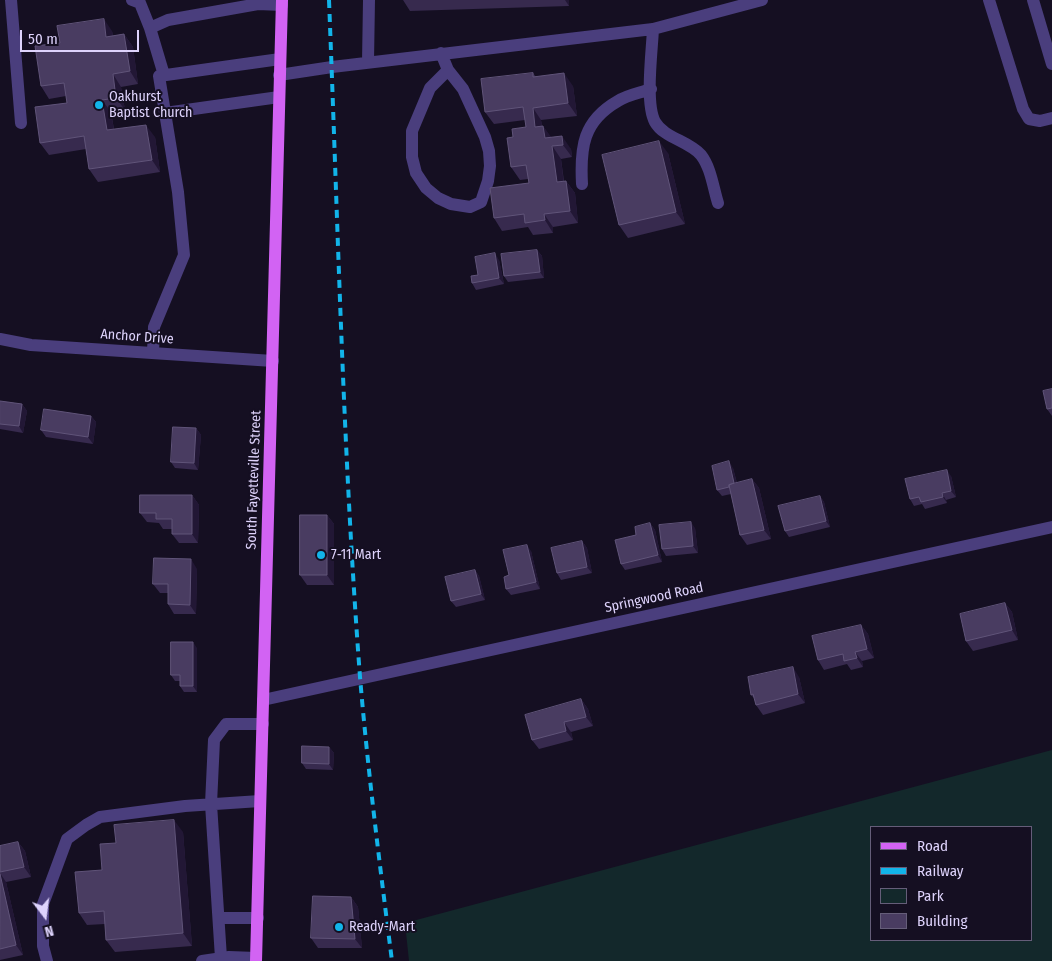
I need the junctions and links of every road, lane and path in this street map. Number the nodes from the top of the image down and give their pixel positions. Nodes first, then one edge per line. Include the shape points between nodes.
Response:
1 (11, 0) edge
2 (132, 0) edge
3 (369, 0) edge
4 (762, 0) edge
5 (989, 0) edge
6 (1033, 0) edge
7 (282, 2) edge
8 (150, 28) junction
9 (653, 29) junction
10 (441, 53) junction
11 (280, 58) junction
12 (368, 62) junction
13 (1052, 64) edge
14 (448, 70) junction
15 (164, 75) junction
16 (279, 75) junction
17 (651, 89) junction
18 (279, 97) junction
19 (165, 113) junction
20 (1052, 118) edge
21 (21, 123) dead end
22 (582, 184) dead end
23 (718, 203) dead end
24 (0, 339) edge
25 (152, 353) junction
26 (273, 361) junction
27 (1052, 527) edge
28 (263, 700) junction
29 (263, 724) junction
30 (260, 801) junction
31 (211, 804) junction
32 (218, 918) junction
33 (258, 918) junction
34 (221, 958) junction
35 (256, 959) edge
36 (47, 961) edge
37 (202, 961) edge

1 - 21 street
2 - 8 street via 140,4
3 - 12 street
4 - 9 street
5 - 20 street via 1023,110 1029,119
6 - 13 street
7 - 8 street via 168,20
7 - 11 main road, South Fayetteville Street
8 - 15 street
9 - 10 street
9 - 17 street
10 - 12 street
10 - 14 street
11 - 15 street
11 - 16 main road, South Fayetteville Street
12 - 16 street
14 - 14 street via 463,89 489,151 485,193 481,202 470,207 451,204 426,188 416,173 412,157 412,131 430,88
15 - 19 street via 159,76
16 - 18 main road, South Fayetteville Street
17 - 22 street via 619,100 598,116 588,131 580,157
17 - 23 street via 650,111 655,124 701,154 708,166
18 - 19 street
18 - 26 main road, South Fayetteville Street
19 - 25 street via 184,255 154,327
24 - 25 street, Anchor Drive via 31,345
25 - 26 street, Anchor Drive
26 - 28 main road, South Fayetteville Street
27 - 28 street, Springwood Road
28 - 29 main road, South Fayetteville Street
29 - 30 main road, South Fayetteville Street
29 - 31 street via 226,724 214,740
30 - 31 street
30 - 33 main road, South Fayetteville Street
31 - 32 street
31 - 36 street via 100,817 66,840 43,904 43,946
32 - 33 street
32 - 34 street
33 - 35 main road, South Fayetteville Street
34 - 35 street
34 - 37 street

